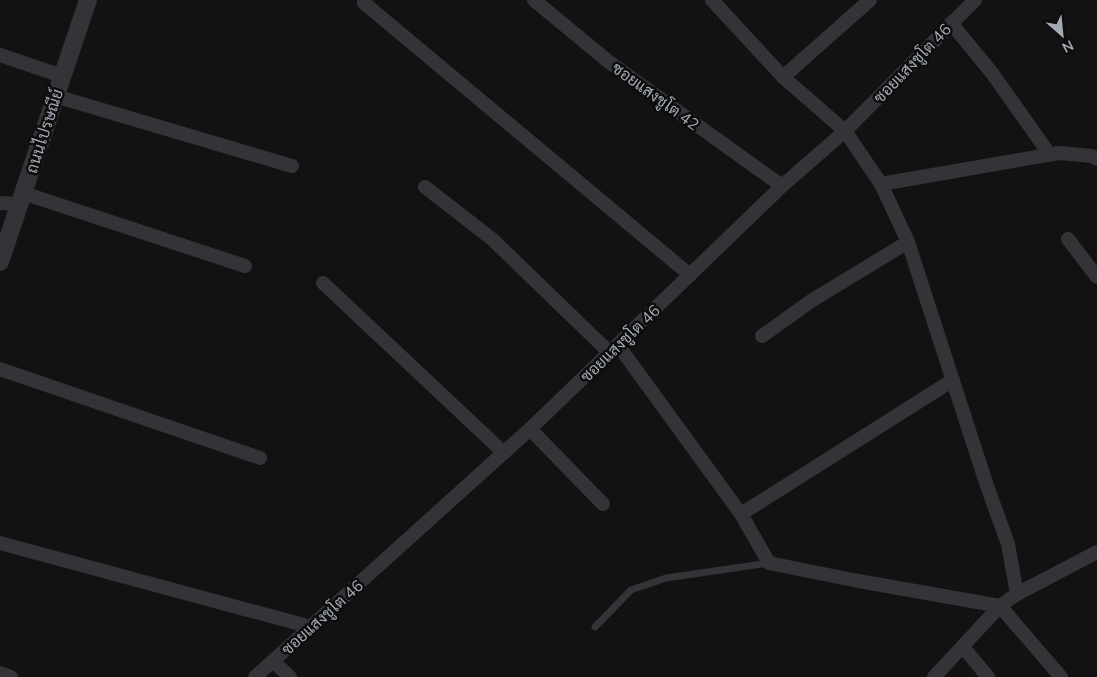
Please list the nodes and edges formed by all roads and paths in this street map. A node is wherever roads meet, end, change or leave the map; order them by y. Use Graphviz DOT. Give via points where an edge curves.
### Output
graph roads {
  1 [pos="88,0"];
  2 [pos="364,0"];
  3 [pos="534,0"];
  4 [pos="712,0"];
  5 [pos="870,0"];
  6 [pos="975,0"];
  7 [pos="951,23"];
  8 [pos="0,55"];
  9 [pos="62,76"];
  10 [pos="783,77"];
  11 [pos="55,96"];
  12 [pos="845,132"];
  13 [pos="1050,155"];
  14 [pos="1097,159"];
  15 [pos="292,166"];
  16 [pos="881,184"];
  17 [pos="782,186"];
  18 [pos="426,187"];
  19 [pos="21,199"];
  20 [pos="0,203"];
  21 [pos="1068,238"];
  22 [pos="908,242"];
  23 [pos="0,262"];
  24 [pos="245,266"];
  25 [pos="690,275"];
  26 [pos="1097,277"];
  27 [pos="323,282"];
  28 [pos="762,336"];
  29 [pos="614,349"];
  30 [pos="0,369"];
  31 [pos="953,380"];
  32 [pos="530,429"];
  33 [pos="504,454"];
  34 [pos="260,458"];
  35 [pos="603,504"];
  36 [pos="740,514"];
  37 [pos="0,543"];
  38 [pos="1097,552"];
  39 [pos="769,563"];
  40 [pos="1017,594"];
  41 [pos="1000,606"];
  42 [pos="310,627"];
  43 [pos="595,627"];
  44 [pos="963,647"];
  45 [pos="273,661"];
  46 [pos="0,673"];
  47 [pos="10,677"];
  48 [pos="255,677"];
  49 [pos="290,677"];
  50 [pos="934,677"];
  51 [pos="988,677"];
  52 [pos="1061,677"];
  1 -- 9 [label="street, ถนนไปรษณีย์"];
  2 -- 25 [label="street"];
  3 -- 17 [label="street, ซอยแสงชูโต 42" via="608,62"];
  4 -- 10 [label="street"];
  5 -- 10 [label="street"];
  6 -- 7 [label="street, ซอยแสงชูโต 46"];
  7 -- 12 [label="street, ซอยแสงชูโต 46"];
  7 -- 13 [label="street" via="992,73"];
  8 -- 9 [label="street"];
  9 -- 11 [label="street, ถนนไปรษณีย์"];
  10 -- 12 [label="street"];
  11 -- 15 [label="street"];
  11 -- 19 [label="street, ถนนไปรษณีย์"];
  12 -- 16 [label="street"];
  12 -- 17 [label="street, ซอยแสงชูโต 46"];
  13 -- 14 [label="street" via="1060,153"];
  13 -- 16 [label="street"];
  16 -- 22 [label="street"];
  17 -- 25 [label="street, ซอยแสงชูโต 46"];
  18 -- 29 [label="street" via="492,239"];
  19 -- 20 [label="street"];
  19 -- 23 [label="street, ถนนไปรษณีย์"];
  19 -- 24 [label="street"];
  21 -- 26 [label="street"];
  22 -- 28 [label="street" via="810,301"];
  22 -- 31 [label="street"];
  25 -- 29 [label="street, ซอยแสงชูโต 46"];
  27 -- 33 [label="street"];
  29 -- 32 [label="street, ซอยแสงชูโต 46"];
  29 -- 36 [label="street"];
  30 -- 34 [label="street"];
  31 -- 36 [label="street"];
  31 -- 40 [label="street" via="1008,544"];
  32 -- 33 [label="street, ซอยแสงชูโต 46"];
  32 -- 35 [label="street"];
  33 -- 42 [label="street, ซอยแสงชูโต 46"];
  36 -- 39 [label="street"];
  37 -- 42 [label="street"];
  38 -- 40 [label="street"];
  39 -- 41 [label="street"];
  39 -- 43 [label="lane" via="666,578 631,590"];
  40 -- 41 [label="street"];
  41 -- 44 [label="street"];
  41 -- 52 [label="street"];
  42 -- 45 [label="street, ซอยแสงชูโต 46"];
  44 -- 50 [label="street"];
  44 -- 51 [label="street"];
  45 -- 48 [label="street, ซอยแสงชูโต 46"];
  45 -- 49 [label="street"];
  46 -- 47 [label="street"];
}
